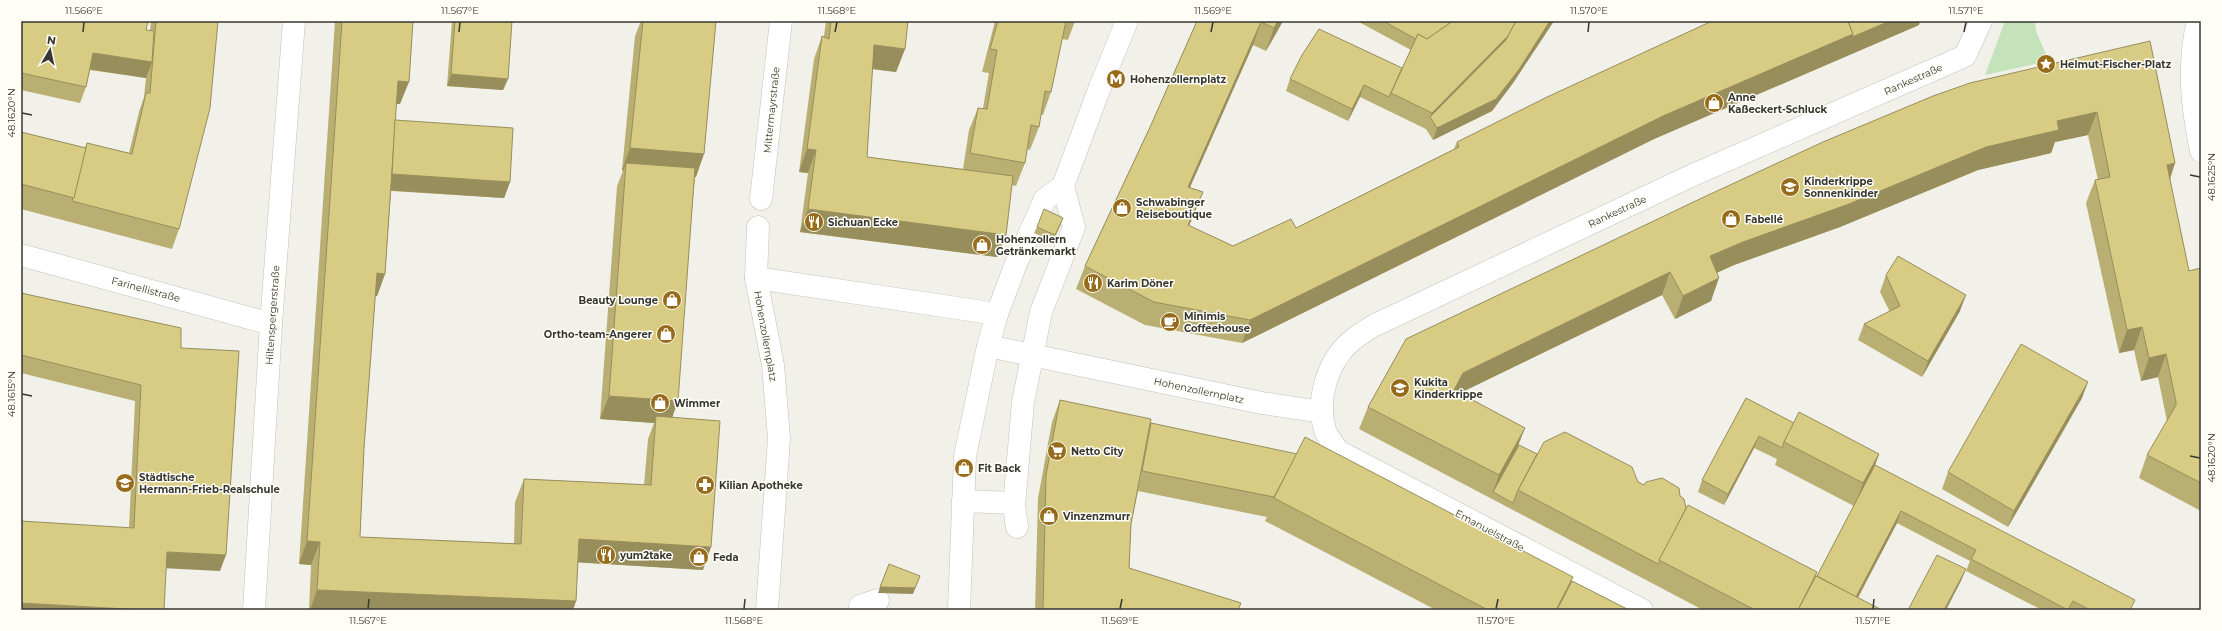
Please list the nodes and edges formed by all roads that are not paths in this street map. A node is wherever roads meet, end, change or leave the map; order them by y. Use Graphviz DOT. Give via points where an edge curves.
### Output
graph roads {
  1 [pos="294,21"];
  2 [pos="781,21"];
  3 [pos="1127,21"];
  4 [pos="1981,21"];
  5 [pos="2198,21"];
  6 [pos="2201,151"];
  7 [pos="1063,186"];
  8 [pos="761,199"];
  9 [pos="758,227"];
  10 [pos="1047,228"];
  11 [pos="1026,243"];
  12 [pos="21,255"];
  13 [pos="756,278"];
  14 [pos="997,314"];
  15 [pos="271,324"];
  16 [pos="988,346"];
  17 [pos="1032,356"];
  18 [pos="1321,412"];
  19 [pos="1338,451"];
  20 [pos="963,500"];
  21 [pos="254,610"];
  22 [pos="767,610"];
  23 [pos="959,610"];
  24 [pos="1642,610"];
  1 -- 15 [label="street, Hiltenspergerstraße"];
  2 -- 8 [label="street, Mittermayrstraße"];
  3 -- 7 [label="street"];
  4 -- 18 [label="street, Rankestraße" via="1965,56 1693,175 1373,326 1350,342 1333,362 1324,387"];
  5 -- 6 [label="street" via="2191,71 2194,114"];
  7 -- 11 [label="street" via="1045,199"];
  7 -- 17 [label="street" via="1074,228 1041,312"];
  9 -- 13 [label="street, Hohenzollernplatz"];
  10 -- 11 [label="street" via="1039,248"];
  11 -- 14 [label="street"];
  12 -- 15 [label="street, Farinellistraße"];
  13 -- 14 [label="street, Hohenzollernplatz"];
  13 -- 22 [label="street, Hohenzollernplatz" via="773,365 779,438"];
  14 -- 16 [label="street"];
  15 -- 21 [label="street, Hiltenspergerstraße"];
  16 -- 17 [label="street, Hohenzollernplatz"];
  16 -- 20 [label="street" via="965,456"];
  17 -- 18 [label="street, Hohenzollernplatz" via="1262,403"];
  17 -- 20 [label="street" via="1023,402 1013,516"];
  18 -- 19 [label="street, Rankestraße" via="1325,431"];
  19 -- 24 [label="street, Emanuelstraße"];
  20 -- 23 [label="street"];
}
